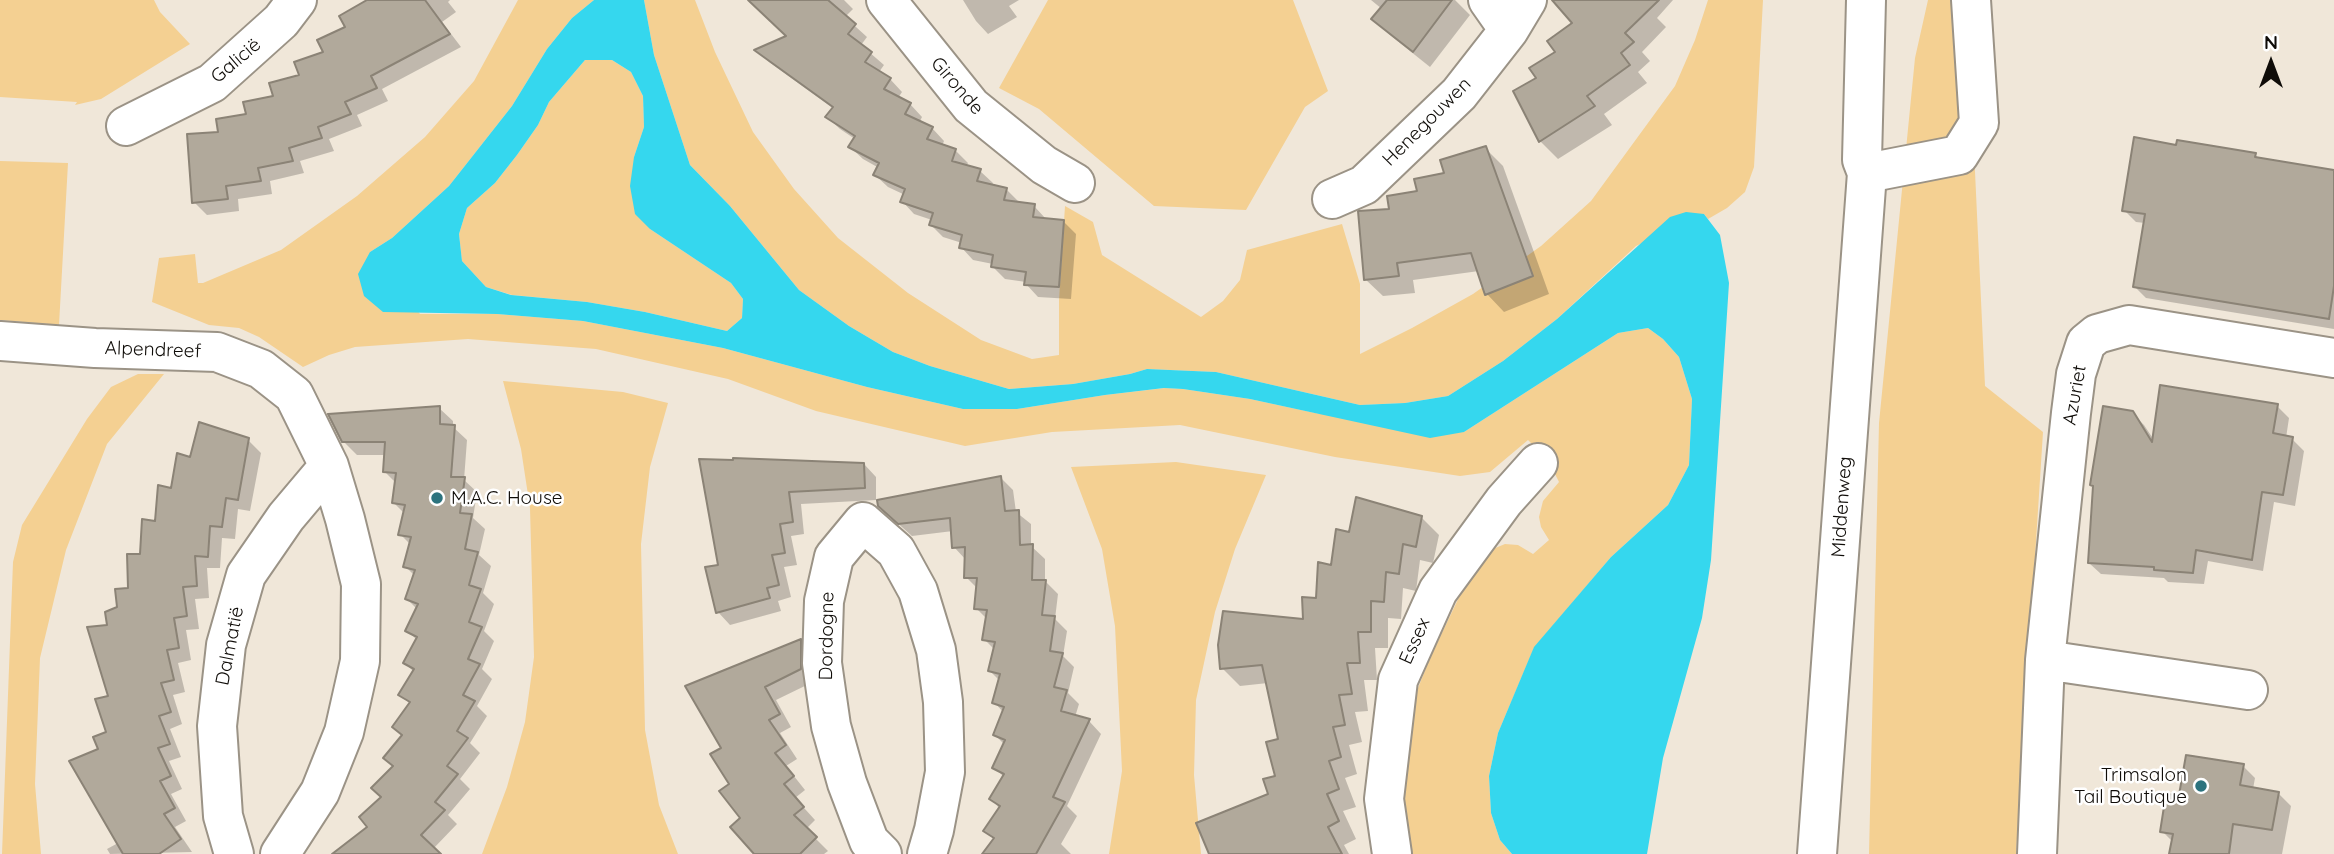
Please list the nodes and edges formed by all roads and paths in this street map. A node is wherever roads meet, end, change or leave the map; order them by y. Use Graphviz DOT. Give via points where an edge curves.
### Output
graph roads {
  1 [pos="297,0"];
  2 [pos="886,0"];
  3 [pos="1866,0"];
  4 [pos="1886,0"];
  5 [pos="1971,0"];
  6 [pos="1508,10"];
  7 [pos="126,126"];
  8 [pos="1865,167"];
  9 [pos="1075,183"];
  10 [pos="1332,199"];
  11 [pos="0,341"];
  12 [pos="2334,358"];
  13 [pos="1538,463"];
  14 [pos="329,466"];
  15 [pos="2045,660"];
  16 [pos="2248,690"];
  17 [pos="234,854"];
  18 [pos="280,854"];
  19 [pos="882,854"];
  20 [pos="927,854"];
  21 [pos="1392,854"];
  22 [pos="1817,854"];
  23 [pos="2037,854"];
  1 -- 7 [label="street, Galicië" via="281,21 212,83"];
  2 -- 9 [label="street, Gironde" via="971,106 1044,165"];
  3 -- 8 [label="street, Middenweg"];
  4 -- 8 [label="street, Middenweg"];
  5 -- 8 [label="street" via="1979,123 1959,155"];
  6 -- 10 [label="street, Henegouwen" via="1459,94 1364,185"];
  8 -- 22 [label="street, Middenweg"];
  11 -- 14 [label="street, Alpendreef" via="217,352 261,369 294,395"];
  12 -- 15 [label="street, Azuriet" via="2129,325 2097,334 2086,343 2076,374"];
  13 -- 21 [label="street, Essex" via="1438,591 1398,680 1384,799"];
  14 -- 17 [label="street, Dalmatië" via="246,575 226,645 217,726 223,816"];
  14 -- 18 [label="street" via="361,584 360,661 344,732 320,792"];
  15 -- 16 [label="street"];
  15 -- 23 [label="street, Azuriet"];
  19 -- 20 [label="street, Dordogne" via="869,841 847,783 831,726 822,663 824,601 834,557 863,522 896,551 918,591 936,650 945,772"];
}
